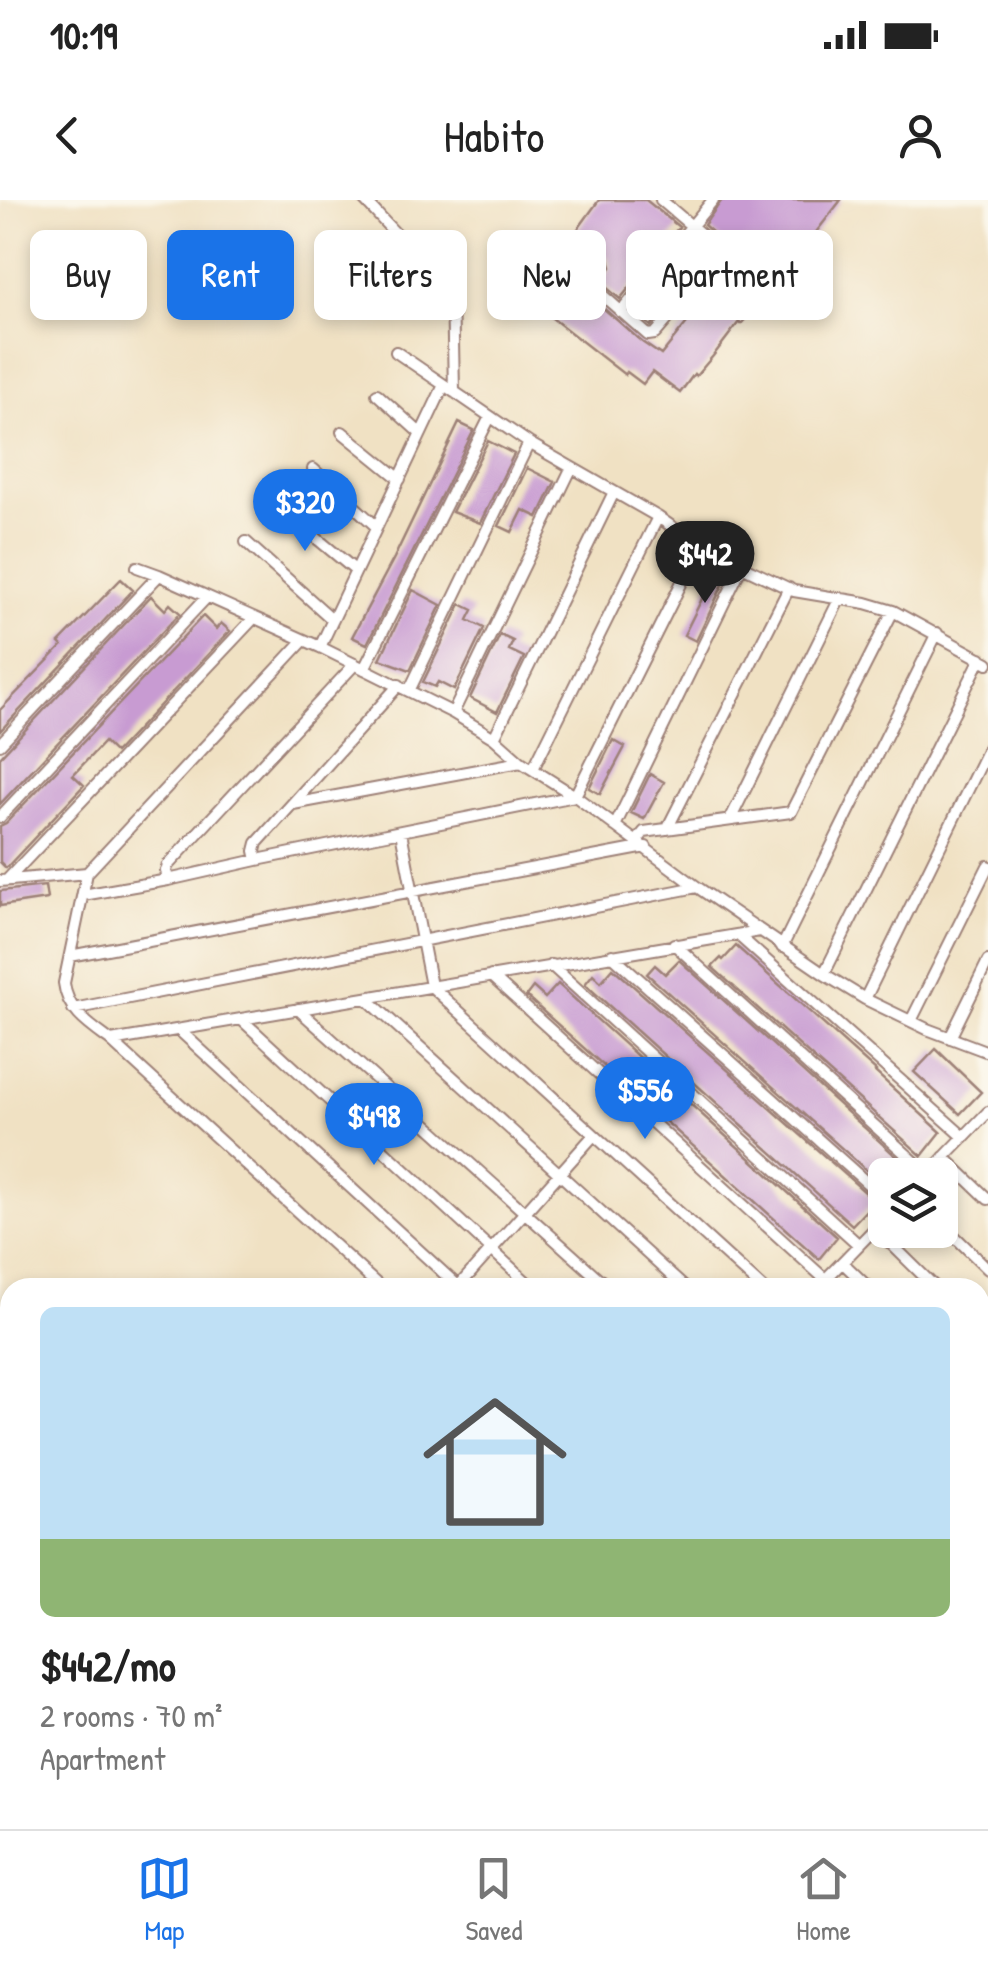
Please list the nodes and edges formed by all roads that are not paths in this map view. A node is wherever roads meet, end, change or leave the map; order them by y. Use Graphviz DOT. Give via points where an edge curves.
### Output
graph roads {
  1 [pos="364,200"];
  2 [pos="661,200"];
  3 [pos="714,200"];
  4 [pos="692,225"];
  5 [pos="698,230"];
  6 [pos="606,297"];
  7 [pos="622,312"];
  8 [pos="626,315"];
  9 [pos="632,320"];
  10 [pos="667,320"];
  11 [pos="396,352"];
  12 [pos="449,388"];
  13 [pos="376,394"];
  14 [pos="490,417"];
  15 [pos="342,432"];
  16 [pos="421,434"];
  17 [pos="529,443"];
  18 [pos="314,469"];
  19 [pos="571,469"];
  20 [pos="400,479"];
  21 [pos="614,492"];
  22 [pos="279,507"];
  23 [pos="658,517"];
  24 [pos="377,527"];
  25 [pos="246,542"];
  26 [pos="700,546"];
  27 [pos="742,566"];
  28 [pos="137,567"];
  29 [pos="356,571"];
  30 [pos="158,575"];
  31 [pos="789,588"];
  32 [pos="206,598"];
  33 [pos="840,598"];
  34 [pos="893,611"];
  35 [pos="253,619"];
  36 [pos="333,620"];
  37 [pos="937,634"];
  38 [pos="304,640"];
  39 [pos="320,647"];
  40 [pos="984,660"];
  41 [pos="360,667"];
  42 [pos="404,688"];
  43 [pos="453,713"];
  44 [pos="494,738"];
  45 [pos="0,744"];
  46 [pos="988,748"];
  47 [pos="522,762"];
  48 [pos="533,769"];
  49 [pos="575,796"];
  50 [pos="292,804"];
  51 [pos="0,816"];
  52 [pos="730,820"];
  53 [pos="615,826"];
  54 [pos="666,829"];
  55 [pos="401,832"];
  56 [pos="641,844"];
  57 [pos="257,860"];
  58 [pos="988,866"];
  59 [pos="86,873"];
  60 [pos="4,880"];
  61 [pos="168,880"];
  62 [pos="697,887"];
  63 [pos="412,891"];
  64 [pos="82,895"];
  65 [pos="760,931"];
  66 [pos="738,935"];
  67 [pos="422,940"];
  68 [pos="674,944"];
  69 [pos="782,947"];
  70 [pos="612,954"];
  71 [pos="70,956"];
  72 [pos="988,961"];
  73 [pos="551,965"];
  74 [pos="824,974"];
  75 [pos="491,976"];
  76 [pos="431,986"];
  77 [pos="366,998"];
  78 [pos="865,999"];
  79 [pos="73,1009"];
  80 [pos="298,1010"];
  81 [pos="241,1019"];
  82 [pos="910,1021"];
  83 [pos="179,1030"];
  84 [pos="950,1038"];
  85 [pos="111,1041"];
  86 [pos="988,1052"];
  87 [pos="988,1112"];
  88 [pos="978,1122"];
  89 [pos="988,1132"];
  90 [pos="594,1136"];
  91 [pos="964,1137"];
  92 [pos="944,1157"];
  93 [pos="908,1158"];
  94 [pos="560,1174"];
  95 [pos="868,1184"];
  96 [pos="988,1199"];
  97 [pos="525,1212"];
  98 [pos="868,1234"];
  99 [pos="958,1240"];
  100 [pos="858,1245"];
  101 [pos="895,1248"];
  102 [pos="492,1249"];
  103 [pos="842,1262"];
  104 [pos="988,1269"];
  105 [pos="370,1278"];
  106 [pos="448,1278"];
  107 [pos="466,1278"];
  108 [pos="522,1278"];
  109 [pos="598,1278"];
  110 [pos="675,1278"];
  111 [pos="751,1278"];
  112 [pos="816,1278"];
  113 [pos="826,1278"];
  114 [pos="858,1278"];
  115 [pos="926,1278"];
  1 -- 12 [label="street" via="408,246 449,275"];
  2 -- 4 [label="street"];
  3 -- 4 [label="street"];
  4 -- 5 [label="street"];
  4 -- 7 [label="street"];
  6 -- 7 [label="street"];
  7 -- 8 [label="street"];
  9 -- 10 [label="street" via="652,336"];
  11 -- 12 [label="street"];
  12 -- 14 [label="street"];
  12 -- 16 [label="street"];
  13 -- 16 [label="street"];
  14 -- 17 [label="street"];
  14 -- 41 [label="street"];
  15 -- 20 [label="street"];
  16 -- 20 [label="street"];
  17 -- 19 [label="street"];
  17 -- 42 [label="street"];
  18 -- 24 [label="street"];
  19 -- 21 [label="street"];
  19 -- 43 [label="street"];
  20 -- 24 [label="street"];
  21 -- 23 [label="street"];
  21 -- 44 [label="street"];
  22 -- 29 [label="street"];
  23 -- 26 [label="street"];
  23 -- 48 [label="street"];
  24 -- 29 [label="street"];
  25 -- 36 [label="street"];
  26 -- 27 [label="street"];
  26 -- 49 [label="street"];
  27 -- 31 [label="street"];
  27 -- 53 [label="street"];
  28 -- 30 [label="street"];
  29 -- 36 [label="street"];
  30 -- 32 [label="street"];
  30 -- 45 [label="street"];
  31 -- 33 [label="street"];
  31 -- 54 [label="street"];
  32 -- 35 [label="street"];
  32 -- 51 [label="street"];
  33 -- 34 [label="street"];
  33 -- 52 [label="street"];
  34 -- 37 [label="street"];
  34 -- 52 [label="street" via="791,812"];
  35 -- 38 [label="street"];
  35 -- 60 [label="street"];
  36 -- 39 [label="street"];
  37 -- 40 [label="street"];
  37 -- 69 [label="street"];
  38 -- 39 [label="street"];
  38 -- 59 [label="street"];
  39 -- 41 [label="street"];
  40 -- 74 [label="street"];
  41 -- 42 [label="street"];
  41 -- 61 [label="street" via="168,865"];
  42 -- 43 [label="street"];
  42 -- 50 [label="street"];
  43 -- 44 [label="street"];
  44 -- 47 [label="street"];
  46 -- 78 [label="street"];
  47 -- 48 [label="street"];
  47 -- 50 [label="street"];
  48 -- 49 [label="street"];
  49 -- 53 [label="street"];
  49 -- 55 [label="street"];
  50 -- 57 [label="street" via="258,843"];
  52 -- 54 [label="street"];
  53 -- 56 [label="street"];
  54 -- 56 [label="street" via="644,832"];
  55 -- 57 [label="street"];
  55 -- 63 [label="street"];
  56 -- 62 [label="street"];
  56 -- 63 [label="street"];
  57 -- 61 [label="street"];
  58 -- 82 [label="street"];
  59 -- 60 [label="street"];
  59 -- 64 [label="street"];
  61 -- 64 [label="street"];
  62 -- 65 [label="street"];
  62 -- 67 [label="street"];
  63 -- 67 [label="street"];
  63 -- 71 [label="street"];
  64 -- 71 [label="street"];
  65 -- 66 [label="street"];
  65 -- 69 [label="street"];
  66 -- 68 [label="street"];
  66 -- 91 [label="street"];
  67 -- 76 [label="street"];
  67 -- 79 [label="street"];
  68 -- 70 [label="street"];
  68 -- 93 [label="street"];
  69 -- 74 [label="street"];
  70 -- 73 [label="street"];
  70 -- 95 [label="street"];
  71 -- 79 [label="street" via="64,983"];
  72 -- 84 [label="street"];
  73 -- 75 [label="street"];
  73 -- 100 [label="street"];
  74 -- 78 [label="street"];
  75 -- 76 [label="street"];
  75 -- 112 [label="street"];
  76 -- 77 [label="street"];
  76 -- 90 [label="street"];
  77 -- 80 [label="street"];
  77 -- 94 [label="street"];
  78 -- 82 [label="street"];
  79 -- 85 [label="street"];
  80 -- 81 [label="street"];
  80 -- 97 [label="street"];
  81 -- 83 [label="street"];
  81 -- 102 [label="street"];
  82 -- 84 [label="street"];
  83 -- 85 [label="street"];
  83 -- 106 [label="street"];
  84 -- 86 [label="street"];
  85 -- 105 [label="street"];
  87 -- 88 [label="street"];
  88 -- 89 [label="street"];
  88 -- 91 [label="street"];
  90 -- 94 [label="street"];
  90 -- 111 [label="street"];
  91 -- 92 [label="street"];
  92 -- 96 [label="street"];
  94 -- 97 [label="street"];
  94 -- 110 [label="street"];
  97 -- 102 [label="street"];
  97 -- 109 [label="street"];
  98 -- 100 [label="street"];
  99 -- 104 [label="street"];
  100 -- 103 [label="street"];
  101 -- 115 [label="street"];
  102 -- 107 [label="street"];
  102 -- 108 [label="street"];
  103 -- 113 [label="street"];
  103 -- 114 [label="street"];
}
